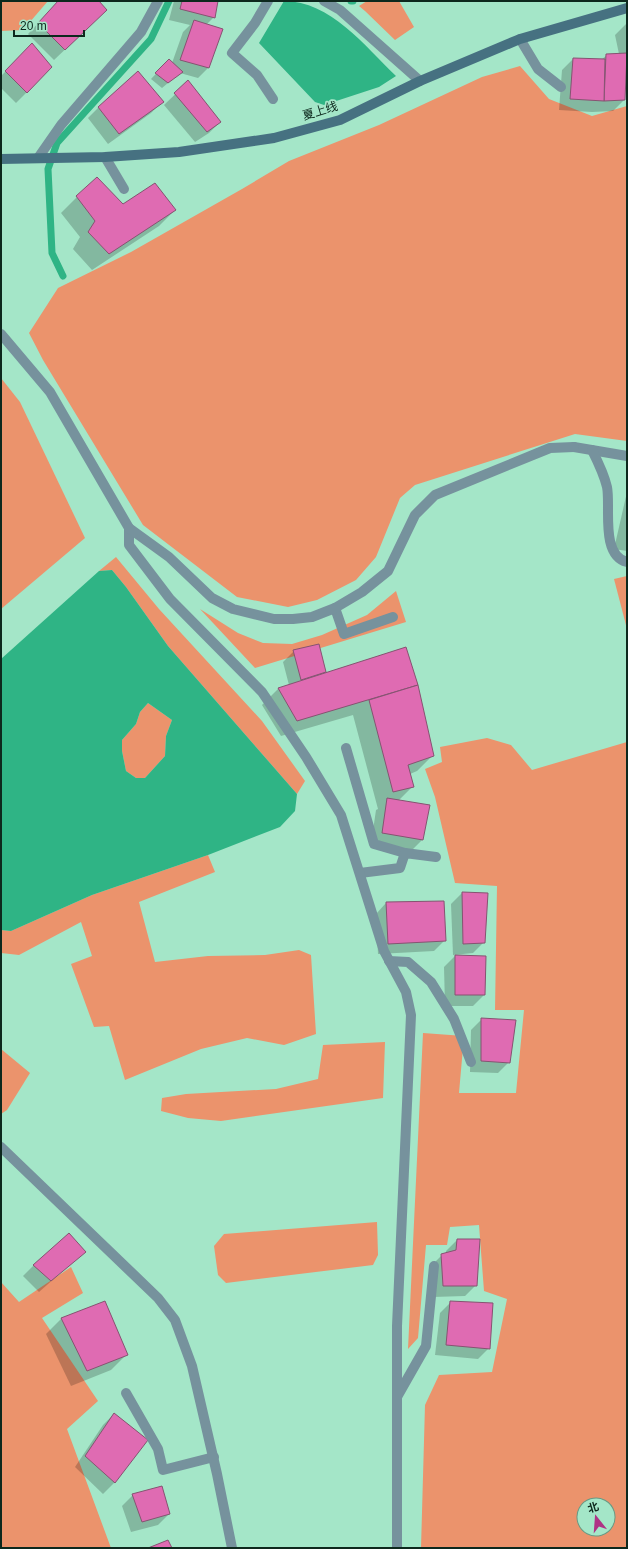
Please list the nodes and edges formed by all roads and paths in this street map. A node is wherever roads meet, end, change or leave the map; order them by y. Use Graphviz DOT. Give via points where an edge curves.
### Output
graph roads {
  1 [pos="158,1"];
  2 [pos="268,1"];
  3 [pos="324,1"];
  4 [pos="627,8"];
  5 [pos="520,39"];
  6 [pos="420,81"];
  7 [pos="561,87"];
  8 [pos="273,99"];
  9 [pos="105,157"];
  10 [pos="1,158"];
  11 [pos="38,158"];
  12 [pos="124,189"];
  13 [pos="1,334"];
  14 [pos="592,450"];
  15 [pos="627,456"];
  16 [pos="129,528"];
  17 [pos="627,562"];
  18 [pos="335,608"];
  19 [pos="393,617"];
  20 [pos="346,748"];
  21 [pos="404,853"];
  22 [pos="436,857"];
  23 [pos="360,873"];
  24 [pos="389,961"];
  25 [pos="470,1062"];
  26 [pos="1,1148"];
  27 [pos="434,1266"];
  28 [pos="126,1393"];
  29 [pos="397,1398"];
  30 [pos="214,1457"];
  31 [pos="232,1548"];
  32 [pos="397,1548"];
  1 -- 11 [label="street" via="141,32 61,125"];
  2 -- 8 [label="street" via="232,53 257,75"];
  3 -- 6 [label="street" via="340,10"];
  4 -- 5 [label="street, 夏上线"];
  5 -- 6 [label="street, 夏上线"];
  5 -- 7 [label="street" via="538,69"];
  6 -- 9 [label="street, 夏上线" via="340,120 274,138 179,152"];
  9 -- 11 [label="street, 夏上线"];
  9 -- 12 [label="street"];
  10 -- 11 [label="street, 夏上线"];
  13 -- 16 [label="street" via="50,392"];
  14 -- 15 [label="street"];
  14 -- 17 [label="street" via="603,472 608,490 607,524 613,549"];
  14 -- 18 [label="street" via="574,447 550,448 435,495 415,515 388,571 362,592"];
  16 -- 18 [label="street" via="168,557 212,598 233,609 274,619 293,619"];
  16 -- 23 [label="street" via="129,545 170,599 262,692 306,757 341,815"];
  18 -- 19 [label="street" via="344,634"];
  20 -- 21 [label="street" via="374,844"];
  21 -- 22 [label="street"];
  21 -- 23 [label="street" via="400,868"];
  23 -- 24 [label="street"];
  24 -- 25 [label="street" via="408,962 430,982 454,1019"];
  24 -- 29 [label="street" via="406,992 411,1015 397,1326"];
  26 -- 30 [label="street" via="158,1298 175,1320 192,1366"];
  27 -- 29 [label="street" via="426,1346"];
  28 -- 30 [label="street" via="158,1449 163,1470"];
  29 -- 32 [label="street"];
  30 -- 31 [label="street"];
}
